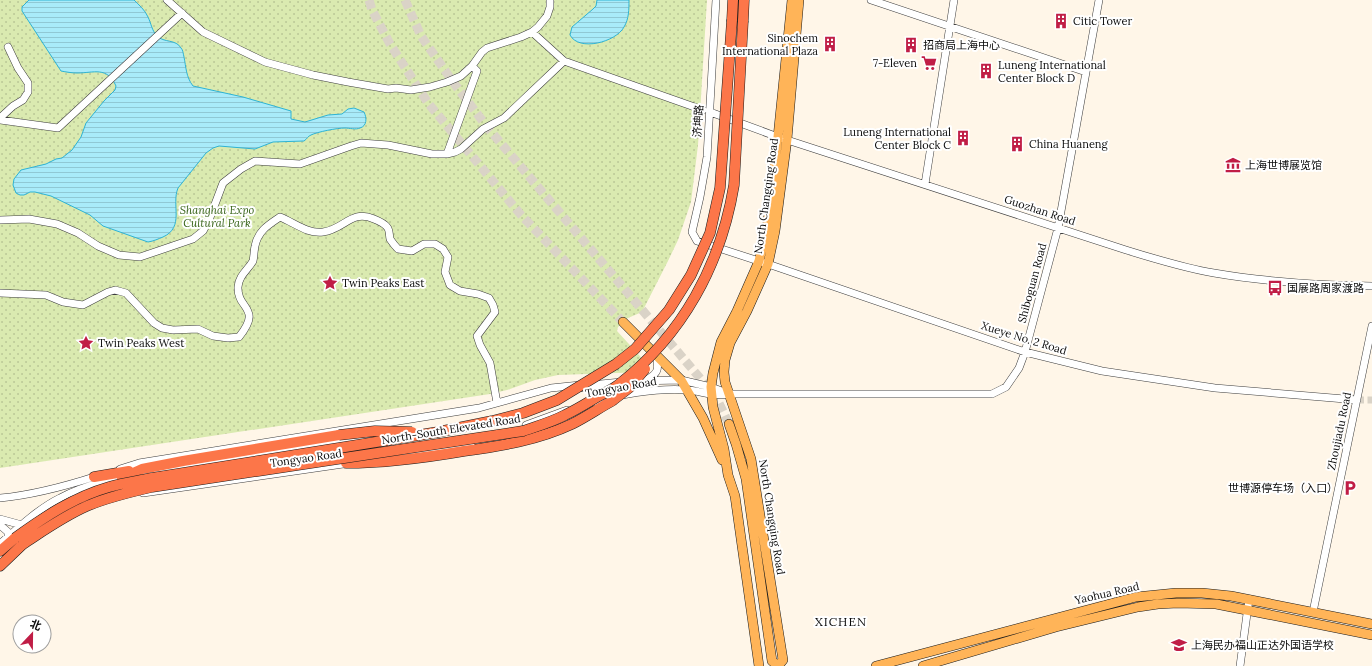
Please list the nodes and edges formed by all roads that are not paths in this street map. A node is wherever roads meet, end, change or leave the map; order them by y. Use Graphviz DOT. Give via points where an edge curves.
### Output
graph roads {
  1 [pos="167,0"];
  2 [pos="550,0"];
  3 [pos="716,0"];
  4 [pos="733,0"];
  5 [pos="744,0"];
  6 [pos="792,0"];
  7 [pos="798,0"];
  8 [pos="871,0"];
  9 [pos="954,0"];
  10 [pos="1099,0"];
  11 [pos="182,13"];
  12 [pos="950,27"];
  13 [pos="532,32"];
  14 [pos="8,47"];
  15 [pos="564,61"];
  16 [pos="472,66"];
  17 [pos="1086,72"];
  18 [pos="706,111"];
  19 [pos="0,119"];
  20 [pos="782,138"];
  21 [pos="447,154"];
  22 [pos="925,184"];
  23 [pos="0,220"];
  24 [pos="1058,228"];
  25 [pos="697,241"];
  26 [pos="763,262"];
  27 [pos="1372,286"];
  28 [pos="0,293"];
  29 [pos="624,322"];
  30 [pos="1372,326"];
  31 [pos="662,344"];
  32 [pos="1025,352"];
  33 [pos="656,356"];
  34 [pos="681,380"];
  35 [pos="644,381"];
  36 [pos="602,384"];
  37 [pos="687,390"];
  38 [pos="712,391"];
  39 [pos="730,394"];
  40 [pos="1357,400"];
  41 [pos="497,403"];
  42 [pos="729,424"];
  43 [pos="438,432"];
  44 [pos="346,463"];
  45 [pos="142,469"];
  46 [pos="728,474"];
  47 [pos="94,477"];
  48 [pos="122,478"];
  49 [pos="0,498"];
  50 [pos="0,519"];
  51 [pos="22,524"];
  52 [pos="0,525"];
  53 [pos="8,537"];
  54 [pos="0,544"];
  55 [pos="0,551"];
  56 [pos="0,566"];
  57 [pos="0,570"];
  58 [pos="1249,599"];
  59 [pos="1248,610"];
  60 [pos="1313,612"];
  61 [pos="1372,624"];
  62 [pos="1372,635"];
  63 [pos="759,666"];
  64 [pos="778,666"];
  65 [pos="876,666"];
  66 [pos="923,666"];
  67 [pos="1240,666"];
  1 -- 11 [label="street"];
  2 -- 13 [label="street" via="547,16"];
  3 -- 18 [label="street, 济坤路"];
  4 -- 43 [label="highway, North-South Elevated Road, bridge" via="720,188 710,233 691,275 669,310 635,349 557,400 522,413"];
  5 -- 31 [label="highway, North-South Elevated Road, bridge" via="734,185 730,210 720,245 698,293"];
  6 -- 20 [label="main road, North Changqing Road"];
  7 -- 20 [label="main road, North Changqing Road"];
  8 -- 12 [label="street"];
  9 -- 12 [label="street"];
  10 -- 17 [label="street, Shiboguan Road"];
  11 -- 16 [label="street" via="203,32 265,62 355,83 411,90 447,82 461,76"];
  11 -- 19 [label="street" via="58,128"];
  12 -- 17 [label="street"];
  12 -- 22 [label="street"];
  13 -- 15 [label="street"];
  13 -- 16 [label="street" via="487,48"];
  14 -- 19 [label="street" via="28,83 28,92 23,100"];
  15 -- 18 [label="street, Guozhan Road"];
  15 -- 21 [label="street" via="504,118 483,129 461,149"];
  16 -- 21 [label="street" via="477,71"];
  17 -- 24 [label="street, Shiboguan Road"];
  18 -- 20 [label="street, Guozhan Road"];
  18 -- 25 [label="street, 济坤路" via="704,177 692,232"];
  20 -- 22 [label="street, Guozhan Road"];
  20 -- 26 [label="main road, North Changqing Road" via="775,231"];
  21 -- 23 [label="street" via="361,143 300,164 255,161 223,184 203,231 192,239 140,257 119,255 57,224 29,220"];
  22 -- 24 [label="street, Guozhan Road"];
  24 -- 27 [label="street, Guozhan Road" via="1129,252 1214,273 1286,282"];
  24 -- 32 [label="street, Shiboguan Road"];
  25 -- 26 [label="street, Xueye No. 2 Road"];
  26 -- 32 [label="street, Xueye No. 2 Road"];
  26 -- 38 [label="main road, North Changqing Road" via="721,342 713,373"];
  26 -- 39 [label="main road, North Changqing Road" via="747,311 730,343 725,360 724,372"];
  28 -- 41 [label="street" via="46,295 63,302 84,305 115,290 126,293 162,328 198,329 213,336 239,337 249,320 238,287 240,279 253,261 257,238 263,229 280,217 306,231 323,232 337,228 356,216 368,216 383,222 398,249 412,251 424,244 435,244 443,249 448,257 445,272 450,286 489,298 495,312 477,336 490,363"];
  29 -- 33 [label="main road"];
  30 -- 40 [label="street, Zhoujiadu Road"];
  31 -- 44 [label="highway, bridge" via="629,388 572,424 499,446 412,460"];
  31 -- 56 [label="highway, North-South Elevated Road, bridge" via="646,362 617,386 564,415 523,431 152,487 112,497 62,519 23,544"];
  32 -- 39 [label="street, Shiboguan Road" via="1019,368 1006,387 992,394"];
  32 -- 40 [label="street, Xueye No. 2 Road" via="1102,372 1215,388"];
  33 -- 34 [label="main road"];
  33 -- 35 [label="street" via="658,369 654,376"];
  34 -- 35 [label="street, Tongyao Road"];
  34 -- 37 [label="main road"];
  34 -- 38 [label="street, Tongyao Road"];
  35 -- 36 [label="street, Tongyao Road"];
  36 -- 41 [label="street" via="551,388"];
  36 -- 48 [label="street, Tongyao Road" via="584,387 504,414 471,422"];
  37 -- 38 [label="street, Tongyao Road"];
  37 -- 44 [label="street, Tongyao Road" via="637,393 604,399 472,443"];
  37 -- 46 [label="main road" via="703,418"];
  38 -- 39 [label="street, Tongyao Road"];
  38 -- 46 [label="main road, North Changqing Road"];
  39 -- 64 [label="main road, North Changqing Road" via="751,459 783,660"];
  40 -- 60 [label="street, Zhoujiadu Road"];
  41 -- 47 [label="street" via="139,463"];
  42 -- 64 [label="main road" via="746,479 772,661"];
  43 -- 45 [label="highway, bridge" via="375,431 339,434"];
  43 -- 55 [label="highway, North-South Elevated Road, bridge" via="109,487 58,509 14,538"];
  44 -- 57 [label="street, Tongyao Road" via="136,494 111,501 60,523 36,539"];
  45 -- 47 [label="highway"];
  45 -- 48 [label="highway"];
  46 -- 63 [label="main road, North Changqing Road" via="735,496"];
  47 -- 49 [label="street" via="52,489"];
  48 -- 51 [label="street, Tongyao Road" via="92,485 61,497"];
  50 -- 51 [label="street"];
  51 -- 53 [label="street, Tongyao Road"];
  52 -- 53 [label="street" via="8,532"];
  53 -- 54 [label="street, Tongyao Road"];
  58 -- 59 [label="street"];
  58 -- 60 [label="main road, Yaohua Road"];
  58 -- 65 [label="main road, Yaohua Road" via="1202,593 1136,597"];
  59 -- 62 [label="main road, Yaohua Road"];
  59 -- 66 [label="main road, Yaohua Road" via="1216,604 1178,603 1138,607 1056,627"];
  59 -- 67 [label="street"];
  60 -- 61 [label="main road, Yaohua Road"];
}
